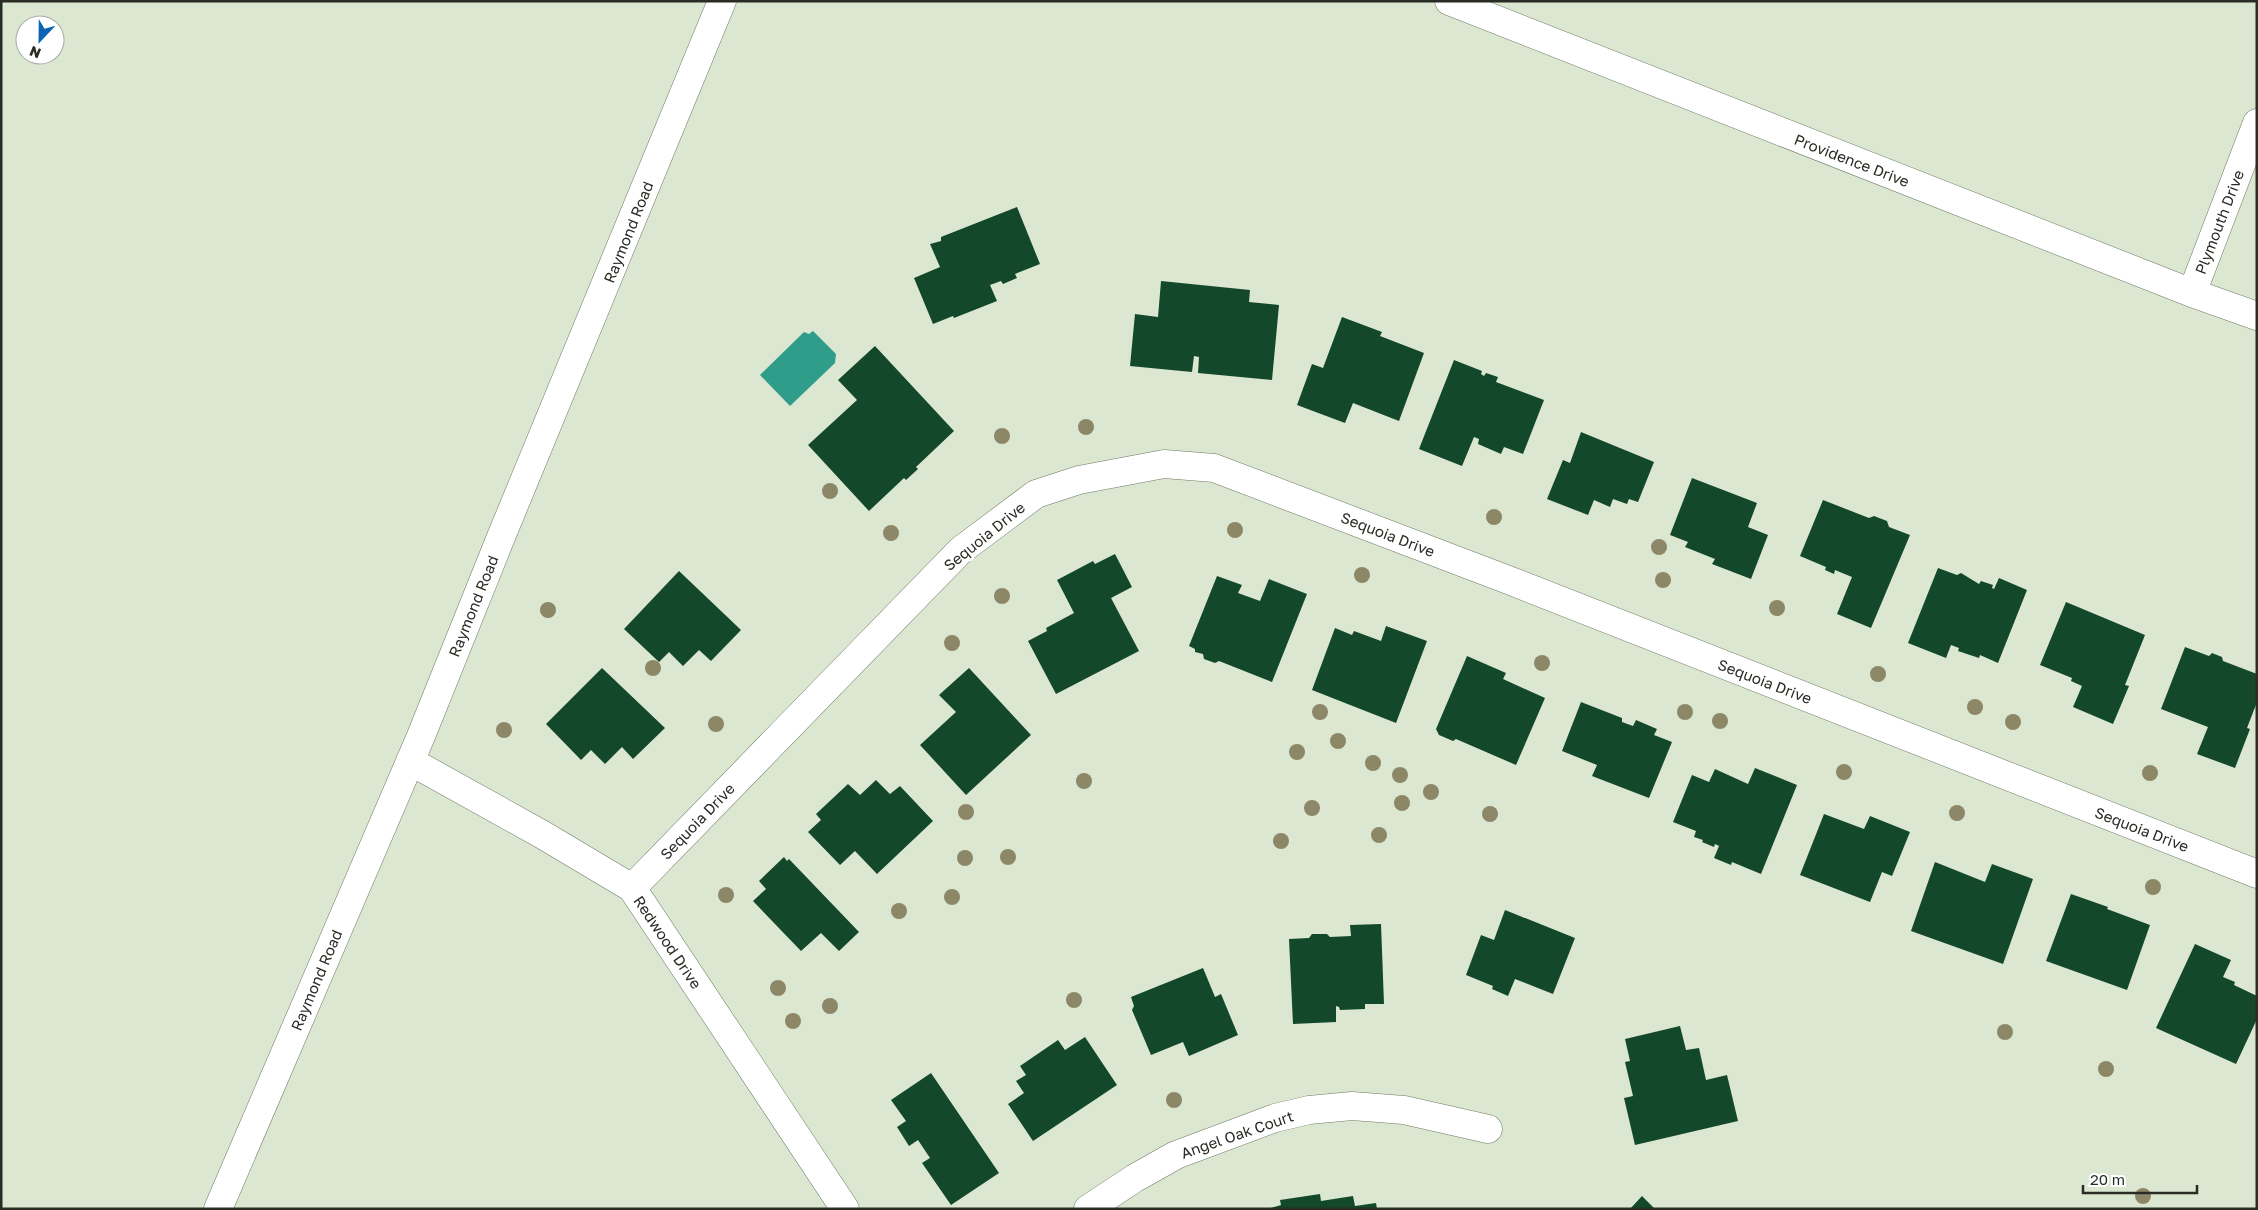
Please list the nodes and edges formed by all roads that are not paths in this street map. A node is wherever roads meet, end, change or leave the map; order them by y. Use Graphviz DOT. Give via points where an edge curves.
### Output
graph roads {
  1 [pos="722,1"];
  2 [pos="1449,1"];
  3 [pos="2257,123"];
  4 [pos="2192,293"];
  5 [pos="2257,316"];
  6 [pos="410,762"];
  7 [pos="2257,874"];
  8 [pos="632,888"];
  9 [pos="1488,1129"];
  10 [pos="218,1209"];
  11 [pos="845,1209"];
  12 [pos="1088,1209"];
  1 -- 6 [label="street, Raymond Road"];
  2 -- 4 [label="street, Providence Drive"];
  3 -- 4 [label="street, Plymouth Drive"];
  4 -- 5 [label="street, Providence Drive"];
  6 -- 8 [label="street, Redwood Drive"];
  6 -- 10 [label="street, Raymond Road"];
  7 -- 8 [label="street, Sequoia Drive" via="1214,468 1164,464 1078,480 1036,494 961,550"];
  8 -- 11 [label="street, Redwood Drive"];
  9 -- 12 [label="street, Angel Oak Court" via="1404,1110 1352,1106 1309,1110 1275,1118 1176,1155"];
}
